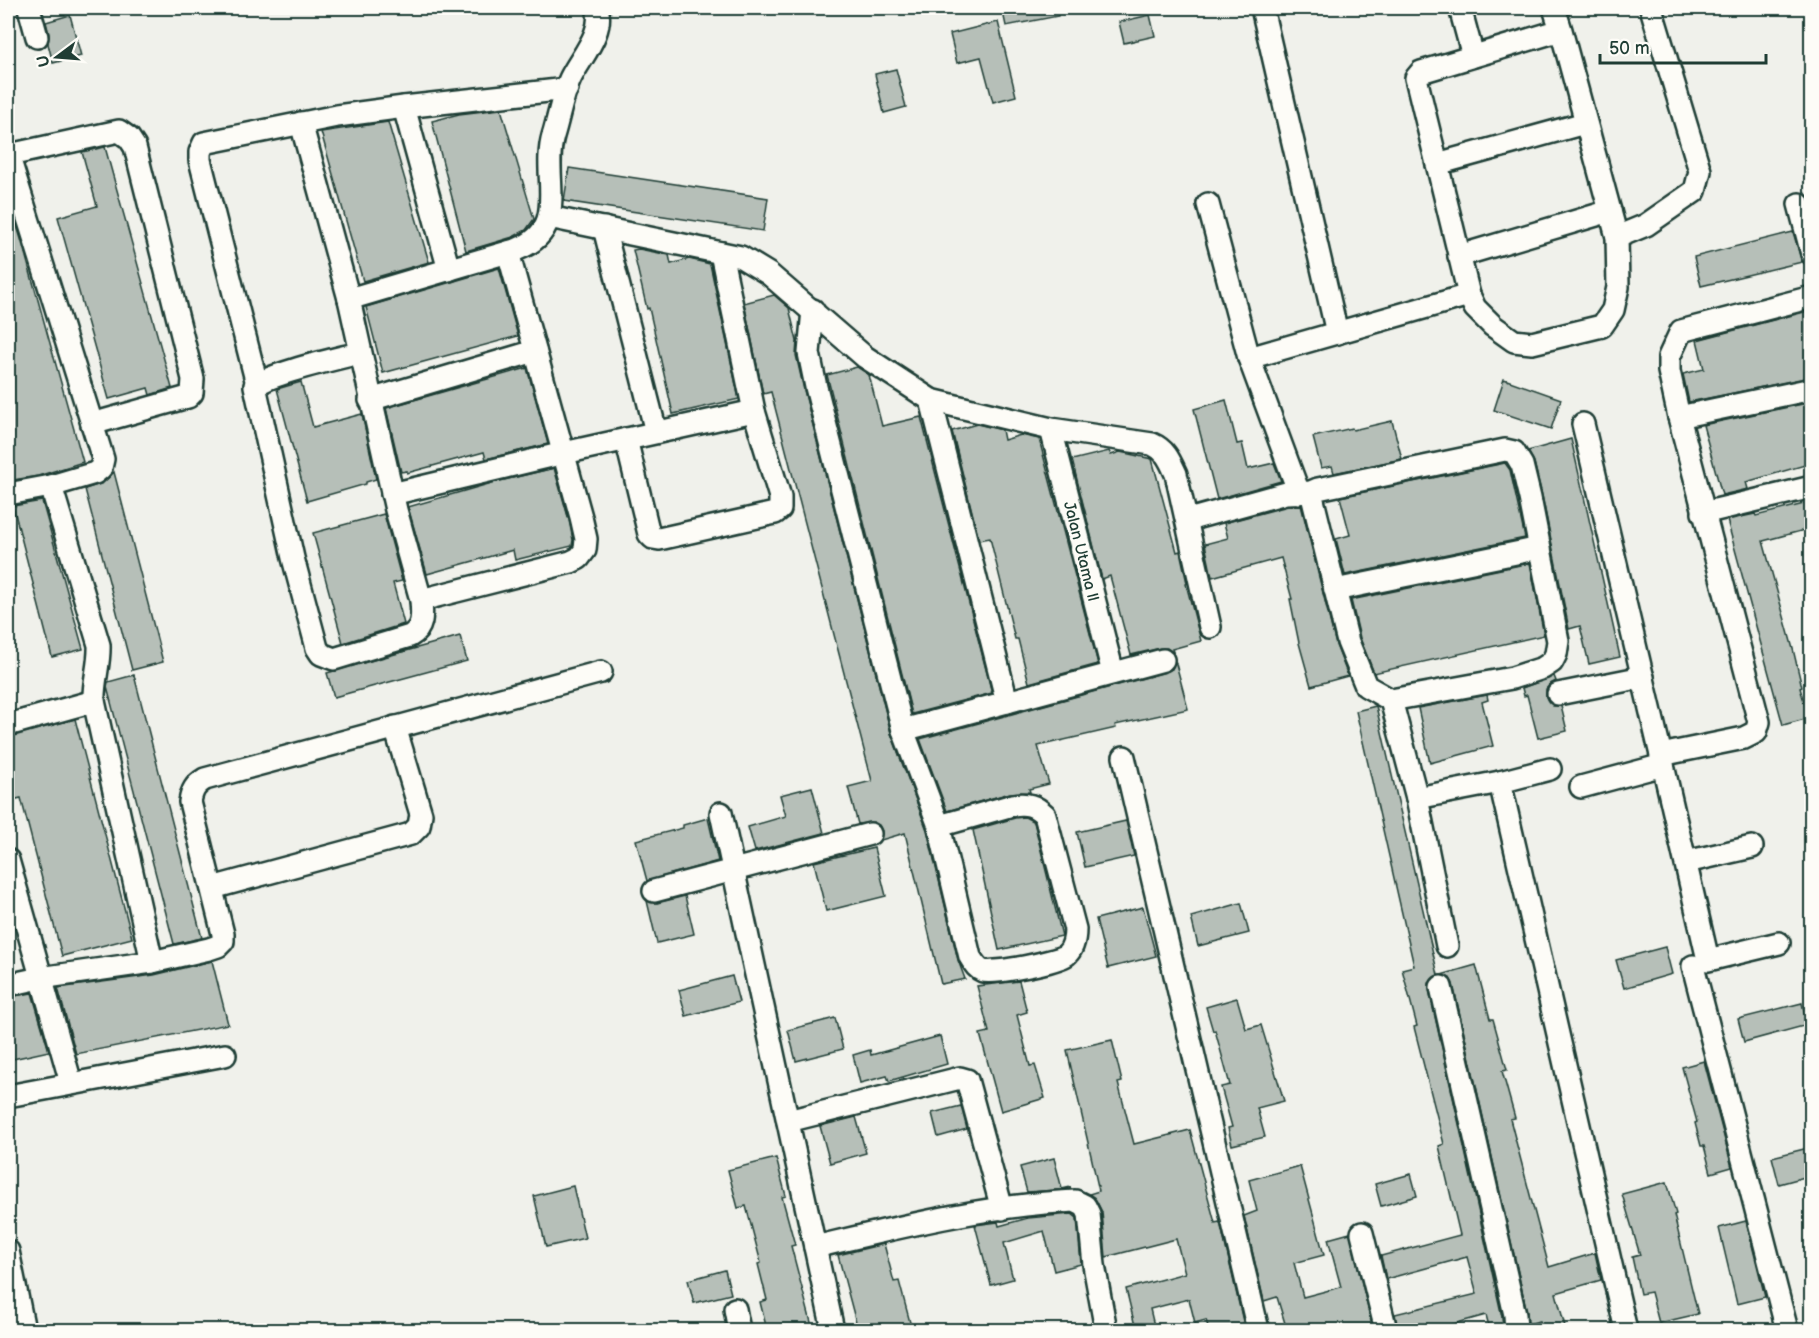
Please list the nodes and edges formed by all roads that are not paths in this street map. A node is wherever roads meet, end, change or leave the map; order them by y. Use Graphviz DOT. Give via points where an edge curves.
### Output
graph roads {
  1 [pos="28,8"];
  2 [pos="597,8"];
  3 [pos="1262,8"];
  4 [pos="1460,8"];
  5 [pos="1554,8"];
  6 [pos="1651,8"];
  7 [pos="1561,30"];
  8 [pos="37,37"];
  9 [pos="1473,56"];
  10 [pos="567,89"];
  11 [pos="404,107"];
  12 [pos="302,123"];
  13 [pos="1585,123"];
  14 [pos="8,154"];
  15 [pos="1437,164"];
  16 [pos="1208,204"];
  17 [pos="1799,204"];
  18 [pos="1610,211"];
  19 [pos="549,217"];
  20 [pos="604,228"];
  21 [pos="1617,237"];
  22 [pos="508,252"];
  23 [pos="721,253"];
  24 [pos="1812,254"];
  25 [pos="1459,256"];
  26 [pos="449,270"];
  27 [pos="1469,295"];
  28 [pos="1812,297"];
  29 [pos="349,300"];
  30 [pos="813,310"];
  31 [pos="1337,333"];
  32 [pos="535,351"];
  33 [pos="359,353"];
  34 [pos="1249,358"];
  35 [pos="256,384"];
  36 [pos="1812,389"];
  37 [pos="370,400"];
  38 [pos="931,400"];
  39 [pos="754,411"];
  40 [pos="1679,417"];
  41 [pos="92,424"];
  42 [pos="1583,424"];
  43 [pos="1051,429"];
  44 [pos="656,432"];
  45 [pos="626,439"];
  46 [pos="564,453"];
  47 [pos="51,486"];
  48 [pos="1812,487"];
  49 [pos="1305,492"];
  50 [pos="8,494"];
  51 [pos="392,494"];
  52 [pos="1703,513"];
  53 [pos="1188,520"];
  54 [pos="1540,548"];
  55 [pos="1335,590"];
  56 [pos="421,600"];
  57 [pos="1210,627"];
  58 [pos="1163,660"];
  59 [pos="602,672"];
  60 [pos="1113,673"];
  61 [pos="1643,677"];
  62 [pos="1558,694"];
  63 [pos="1391,700"];
  64 [pos="94,701"];
  65 [pos="1007,702"];
  66 [pos="8,725"];
  67 [pos="395,727"];
  68 [pos="903,730"];
  69 [pos="1124,757"];
  70 [pos="1662,760"];
  71 [pos="1550,769"];
  72 [pos="1500,782"];
  73 [pos="1581,787"];
  74 [pos="1417,798"];
  75 [pos="721,813"];
  76 [pos="939,826"];
  77 [pos="870,834"];
  78 [pos="1752,847"];
  79 [pos="8,860"];
  80 [pos="1686,862"];
  81 [pos="735,870"];
  82 [pos="212,888"];
  83 [pos="654,891"];
  84 [pos="1779,943"];
  85 [pos="1446,946"];
  86 [pos="152,962"];
  87 [pos="1693,966"];
  88 [pos="40,978"];
  89 [pos="8,985"];
  90 [pos="1440,987"];
  91 [pos="225,1055"];
  92 [pos="71,1083"];
  93 [pos="8,1096"];
  94 [pos="789,1121"];
  95 [pos="1002,1209"];
  96 [pos="1362,1233"];
  97 [pos="815,1246"];
  98 [pos="8,1251"];
  99 [pos="735,1309"];
  100 [pos="24,1330"];
  101 [pos="739,1330"];
  102 [pos="834,1330"];
  103 [pos="1106,1330"];
  104 [pos="1257,1330"];
  105 [pos="1386,1330"];
  106 [pos="1516,1330"];
  107 [pos="1626,1330"];
  108 [pos="1787,1330"];
  1 -- 8 [label="street"];
  2 -- 10 [label="street" via="597,29"];
  3 -- 31 [label="street"];
  4 -- 9 [label="street"];
  5 -- 7 [label="street"];
  6 -- 21 [label="street" via="1700,171 1695,190 1646,225"];
  7 -- 9 [label="street"];
  7 -- 13 [label="street"];
  9 -- 15 [label="street" via="1420,72 1416,78"];
  10 -- 11 [label="street"];
  10 -- 19 [label="street" via="551,141"];
  11 -- 12 [label="street"];
  11 -- 26 [label="street"];
  12 -- 29 [label="street"];
  12 -- 35 [label="street" via="204,143 200,152"];
  13 -- 15 [label="street"];
  13 -- 18 [label="street"];
  14 -- 41 [label="street"];
  14 -- 41 [label="street" via="119,131 135,147 193,379 192,393"];
  15 -- 25 [label="street"];
  16 -- 34 [label="street"];
  17 -- 24 [label="street"];
  18 -- 21 [label="street"];
  18 -- 25 [label="street"];
  19 -- 20 [label="street"];
  19 -- 22 [label="street" via="545,230 533,241"];
  20 -- 23 [label="street"];
  20 -- 44 [label="street"];
  21 -- 27 [label="street" via="1618,286 1613,310 1602,326 1532,343 1514,341 1475,308"];
  22 -- 26 [label="street"];
  22 -- 32 [label="street"];
  23 -- 30 [label="street" via="741,258 769,274"];
  23 -- 39 [label="street"];
  25 -- 27 [label="street"];
  26 -- 29 [label="street"];
  27 -- 31 [label="street"];
  28 -- 40 [label="street" via="1681,330 1669,357"];
  29 -- 33 [label="street"];
  30 -- 38 [label="street" via="865,357"];
  30 -- 68 [label="street" via="808,353"];
  31 -- 34 [label="street"];
  32 -- 37 [label="street"];
  32 -- 46 [label="street"];
  33 -- 35 [label="street"];
  33 -- 37 [label="street"];
  34 -- 49 [label="street"];
  35 -- 56 [label="street" via="318,652 334,659 410,636 421,623"];
  36 -- 40 [label="street"];
  37 -- 51 [label="street"];
  38 -- 43 [label="street"];
  38 -- 65 [label="street"];
  39 -- 44 [label="street"];
  39 -- 45 [label="street" via="780,496 780,509 659,539 649,534"];
  40 -- 52 [label="street"];
  41 -- 47 [label="street" via="103,459 101,468"];
  42 -- 61 [label="street"];
  43 -- 53 [label="street" via="1161,447 1176,474"];
  43 -- 60 [label="street, Jalan Utama ll"];
  44 -- 45 [label="street"];
  45 -- 46 [label="street"];
  46 -- 51 [label="street"];
  46 -- 56 [label="street" via="586,539 584,554 572,562"];
  47 -- 50 [label="street"];
  47 -- 64 [label="street" via="99,645"];
  48 -- 52 [label="street"];
  49 -- 53 [label="street" via="1278,495"];
  49 -- 54 [label="street" via="1505,450 1514,452 1522,465"];
  49 -- 55 [label="street"];
  51 -- 56 [label="street"];
  52 -- 70 [label="street" via="1759,722 1756,732 1743,738"];
  53 -- 57 [label="street"];
  54 -- 55 [label="street"];
  54 -- 63 [label="street" via="1558,641 1552,662 1512,678"];
  55 -- 63 [label="street" via="1348,642 1366,686"];
  58 -- 60 [label="street"];
  59 -- 67 [label="street"];
  60 -- 65 [label="street"];
  61 -- 62 [label="street"];
  61 -- 70 [label="street"];
  63 -- 74 [label="street"];
  64 -- 66 [label="street"];
  64 -- 86 [label="street"];
  65 -- 68 [label="street"];
  67 -- 82 [label="street" via="205,778 195,785 190,802"];
  67 -- 82 [label="street" via="422,814 419,826 411,834"];
  68 -- 76 [label="street"];
  69 -- 104 [label="street"];
  70 -- 73 [label="street"];
  70 -- 80 [label="street"];
  71 -- 72 [label="street"];
  72 -- 74 [label="street"];
  72 -- 107 [label="street"];
  74 -- 85 [label="street"];
  75 -- 81 [label="street"];
  76 -- 76 [label="street" via="1024,804 1036,806 1045,815 1075,929 1073,947 1066,955 990,972 977,968 970,957"];
  77 -- 81 [label="street"];
  78 -- 80 [label="street"];
  79 -- 88 [label="street"];
  80 -- 84 [label="street" via="1708,960"];
  81 -- 83 [label="street"];
  81 -- 94 [label="street"];
  82 -- 86 [label="street" via="223,941 209,949"];
  86 -- 88 [label="street"];
  87 -- 108 [label="street"];
  88 -- 89 [label="street"];
  88 -- 92 [label="street"];
  90 -- 106 [label="street"];
  91 -- 92 [label="street"];
  92 -- 93 [label="street"];
  94 -- 95 [label="street" via="960,1078 967,1080"];
  94 -- 97 [label="street"];
  95 -- 97 [label="street"];
  95 -- 103 [label="street" via="1075,1201 1084,1206 1089,1214"];
  96 -- 105 [label="street"];
  97 -- 102 [label="street"];
  98 -- 100 [label="street"];
  99 -- 101 [label="street"];
}
